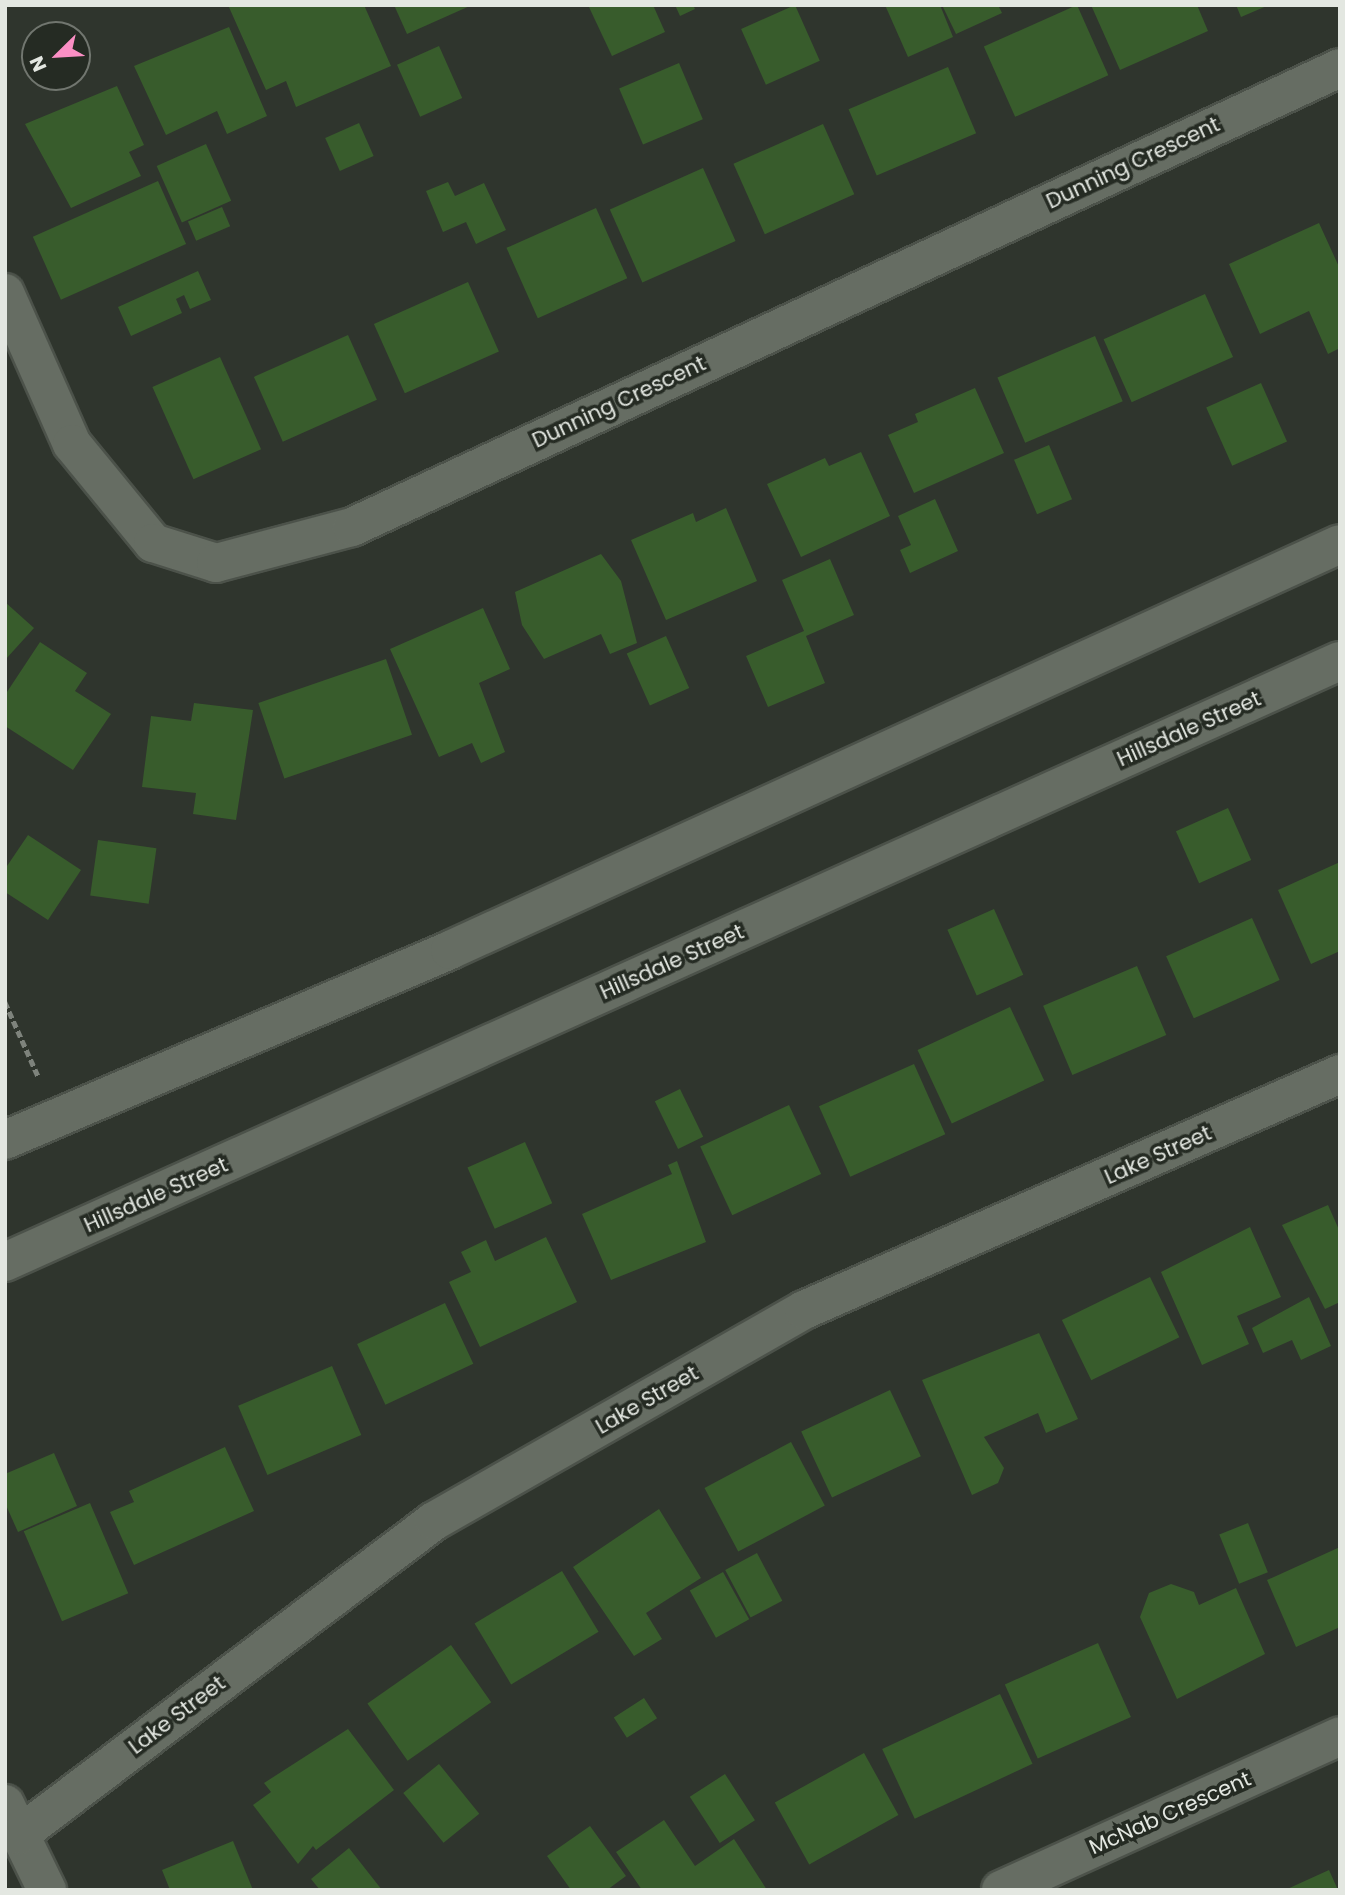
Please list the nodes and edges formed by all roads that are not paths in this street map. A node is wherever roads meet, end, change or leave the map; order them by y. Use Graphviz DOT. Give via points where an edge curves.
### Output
graph roads {
  1 [pos="1340,68"];
  2 [pos="5,293"];
  3 [pos="1340,544"];
  4 [pos="1340,661"];
  5 [pos="1340,1074"];
  6 [pos="5,1140"];
  7 [pos="5,1262"];
  8 [pos="1340,1735"];
  9 [pos="12,1820"];
  10 [pos="47,1890"];
  11 [pos="1001,1890"];
  1 -- 2 [label="street, Dunning Crescent" via="352,527 216,563 153,543 72,444"];
  3 -- 6 [label="street" via="450,950"];
  4 -- 7 [label="street, Hillsdale Street"];
  5 -- 9 [label="street, Lake Street" via="804,1310 434,1521"];
  8 -- 11 [label="street, McNab Crescent"];
  9 -- 10 [label="street"];
}
